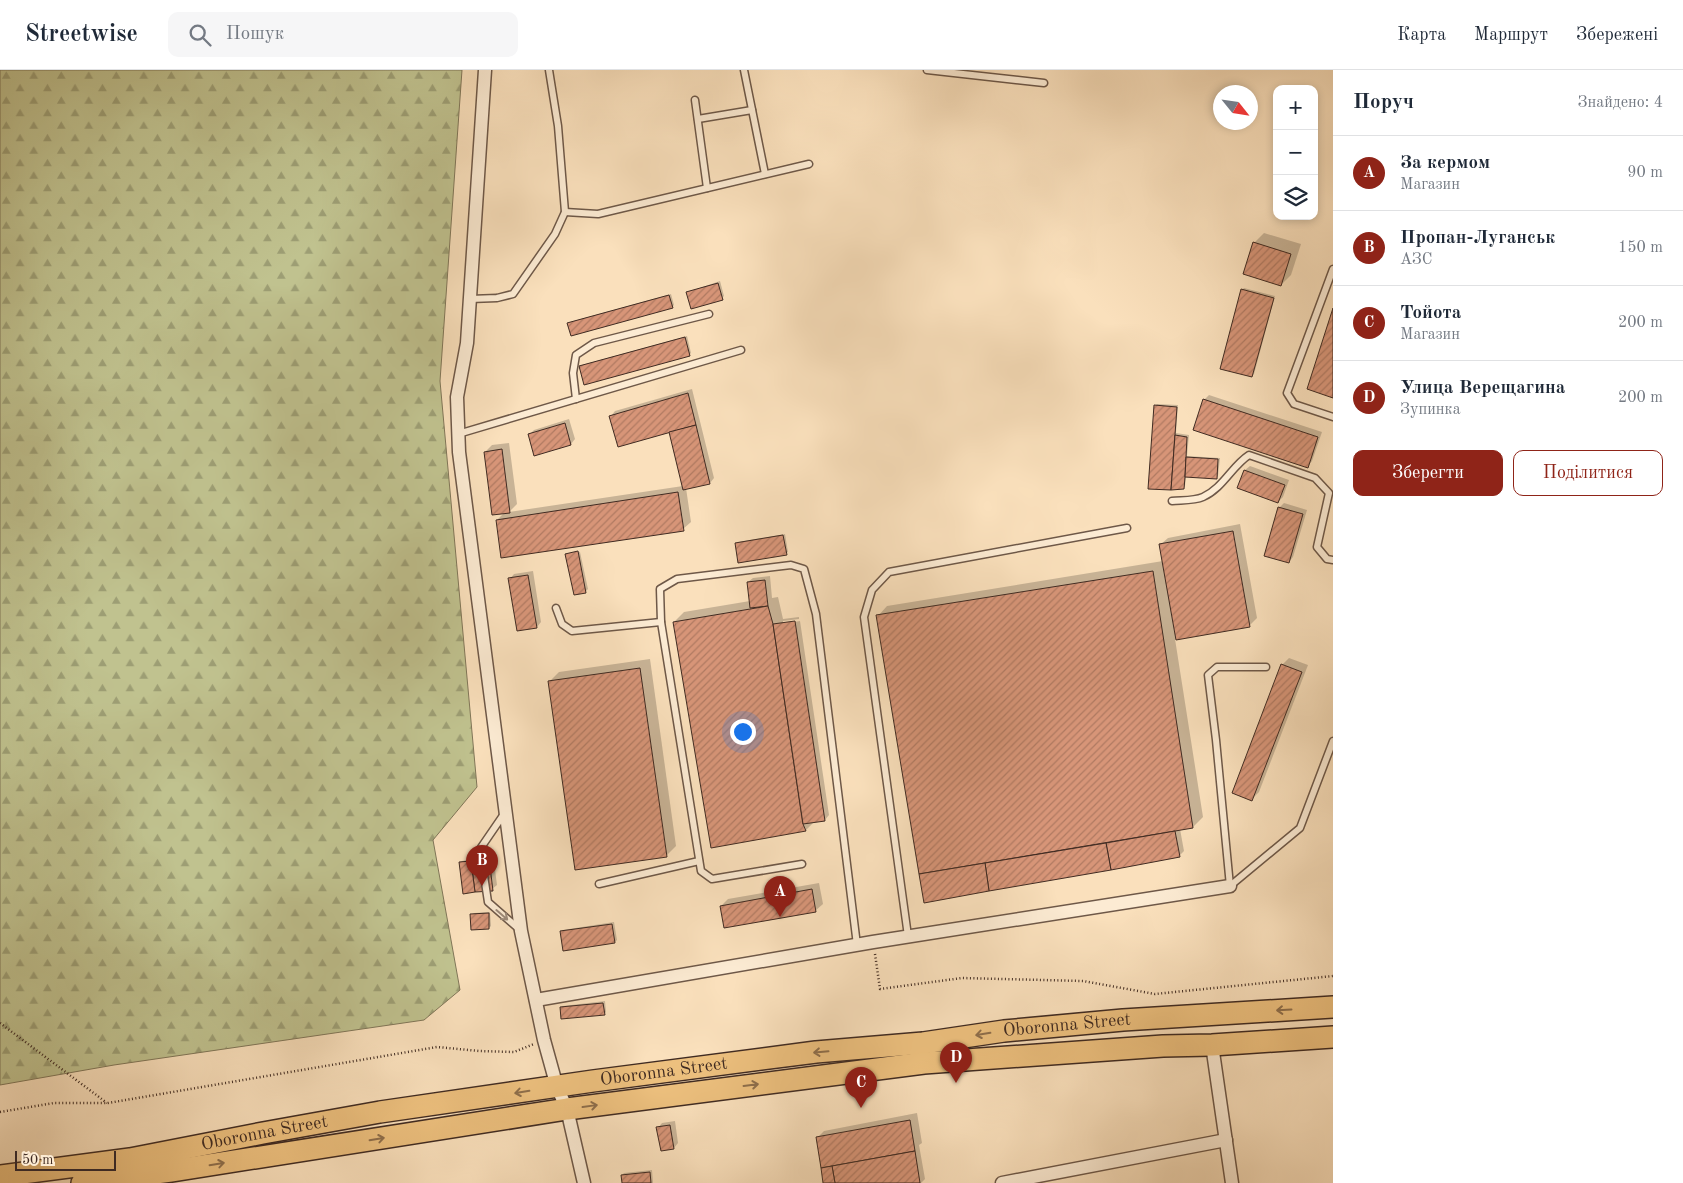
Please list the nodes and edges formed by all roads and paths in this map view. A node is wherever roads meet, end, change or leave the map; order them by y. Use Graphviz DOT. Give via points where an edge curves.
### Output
graph roads {
  1 [pos="485,70"];
  2 [pos="549,70"];
  3 [pos="744,70"];
  4 [pos="927,70"];
  5 [pos="1044,83"];
  6 [pos="694,100"];
  7 [pos="752,110"];
  8 [pos="698,119"];
  9 [pos="809,164"];
  10 [pos="765,174"];
  11 [pos="707,188"];
  12 [pos="565,212"];
  13 [pos="1333,269"];
  14 [pos="470,299"];
  15 [pos="709,314"];
  16 [pos="741,350"];
  17 [pos="576,399"];
  18 [pos="1333,417"];
  19 [pos="458,434"];
  20 [pos="1172,501"];
  21 [pos="1127,528"];
  22 [pos="1333,560"];
  23 [pos="556,608"];
  24 [pos="661,622"];
  25 [pos="1266,667"];
  26 [pos="1333,741"];
  27 [pos="506,811"];
  28 [pos="699,861"];
  29 [pos="802,864"];
  30 [pos="599,884"];
  31 [pos="1230,886"];
  32 [pos="521,931"];
  33 [pos="908,936"];
  34 [pos="872,942"];
  35 [pos="857,944"];
  36 [pos="1333,976"];
  37 [pos="536,1000"];
  38 [pos="1333,1007"];
  39 [pos="0,1022"];
  40 [pos="1333,1038"];
  41 [pos="544,1040"];
  42 [pos="1212,1045"];
  43 [pos="557,1087"];
  44 [pos="108,1103"];
  45 [pos="566,1109"];
  46 [pos="0,1112"];
  47 [pos="1226,1140"];
  48 [pos="0,1176"];
  49 [pos="82,1183"];
  50 [pos="584,1183"];
  51 [pos="1002,1183"];
  52 [pos="1232,1183"];
  1 -- 14 [label="street"];
  2 -- 12 [label="lane" via="558,126"];
  3 -- 7 [label="lane"];
  4 -- 5 [label="lane"];
  6 -- 8 [label="lane"];
  7 -- 8 [label="lane"];
  7 -- 10 [label="lane"];
  8 -- 11 [label="lane"];
  9 -- 10 [label="lane"];
  10 -- 11 [label="lane"];
  11 -- 12 [label="lane" via="598,214"];
  12 -- 14 [label="lane" via="556,234 512,294"];
  13 -- 18 [label="lane" via="1287,393 1294,404"];
  14 -- 19 [label="street" via="467,343 457,397"];
  15 -- 17 [label="lane" via="594,343 576,356 573,373"];
  16 -- 17 [label="lane"];
  17 -- 19 [label="lane"];
  19 -- 27 [label="street"];
  20 -- 22 [label="lane" via="1203,497 1224,482 1249,455 1315,478 1329,493 1318,547 1327,559"];
  21 -- 33 [label="lane" via="889,572 872,590 864,617"];
  23 -- 24 [label="lane" via="562,624 572,632"];
  24 -- 28 [label="lane"];
  24 -- 35 [label="lane" via="660,588 678,579 791,565 804,569 816,614"];
  25 -- 31 [label="lane" via="1217,667 1208,675"];
  26 -- 31 [label="lane" via="1300,828"];
  27 -- 32 [label="street"];
  27 -- 32 [label="lane, one-way" via="480,849 488,902"];
  28 -- 29 [label="lane" via="701,871 712,879"];
  28 -- 30 [label="lane"];
  31 -- 33 [label="street"];
  32 -- 37 [label="street"];
  33 -- 34 [label="street"];
  34 -- 35 [label="street"];
  34 -- 36 [label="path" via="880,989 971,978 1083,981 1155,994"];
  35 -- 37 [label="street"];
  37 -- 41 [label="street"];
  38 -- 43 [label="main road, Oboronna Street, one-way" via="1004,1031 922,1043 816,1052"];
  39 -- 44 [label="path"];
  40 -- 42 [label="main road, Oboronna Street"];
  41 -- 43 [label="street"];
  41 -- 44 [label="path" via="514,1052 436,1047"];
  45 -- 42 [label="main road, Oboronna Street, one-way" via="924,1063"];
  42 -- 47 [label="street"];
  43 -- 45 [label="street"];
  43 -- 48 [label="main road, Oboronna Street, one-way" via="370,1114 130,1159"];
  44 -- 46 [label="path" via="54,1103"];
  49 -- 45 [label="main road, Oboronna Street, one-way" via="158,1175"];
  45 -- 50 [label="street"];
  47 -- 51 [label="street"];
  47 -- 52 [label="street"];
}
